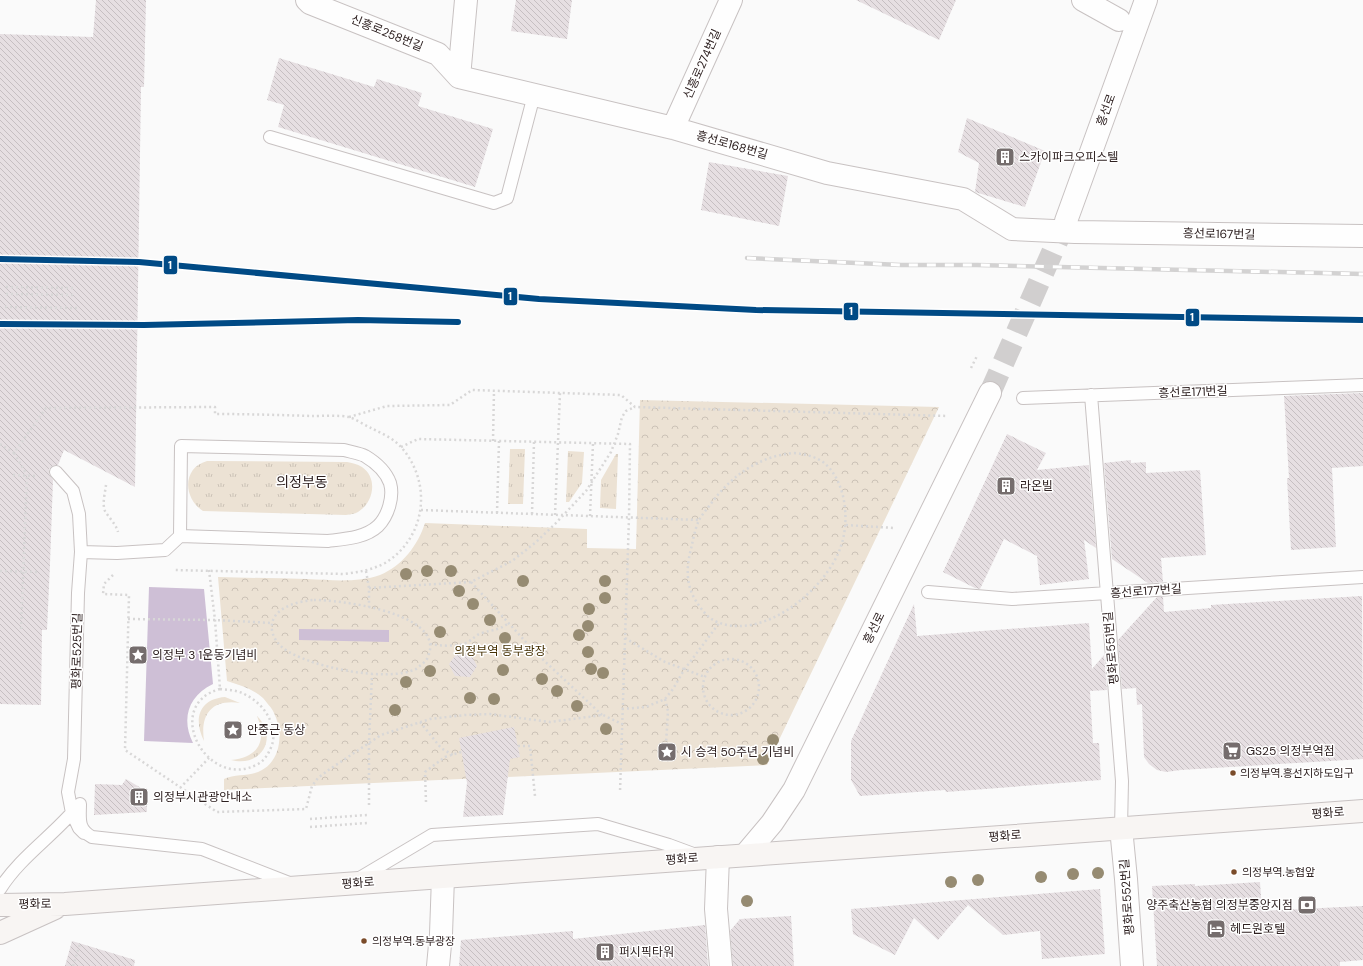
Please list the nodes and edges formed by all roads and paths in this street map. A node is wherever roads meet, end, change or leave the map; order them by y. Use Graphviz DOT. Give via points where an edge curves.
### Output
graph roads {
  1 [pos="306,0"];
  2 [pos="466,0"];
  3 [pos="731,0"];
  4 [pos="1082,0"];
  5 [pos="1146,0"];
  6 [pos="1119,20"];
  7 [pos="459,77"];
  8 [pos="534,95"];
  9 [pos="673,128"];
  10 [pos="270,137"];
  11 [pos="1070,226"];
  12 [pos="1363,236"];
  13 [pos="6,288"];
  14 [pos="76,288"];
  15 [pos="6,294"];
  16 [pos="76,295"];
  17 [pos="6,307"];
  18 [pos="77,308"];
  19 [pos="977,356"];
  20 [pos="971,368"];
  21 [pos="1363,385"];
  22 [pos="494,391"];
  23 [pos="560,393"];
  24 [pos="990,393"];
  25 [pos="1091,395"];
  26 [pos="1023,398"];
  27 [pos="635,407"];
  28 [pos="948,416"];
  29 [pos="349,417"];
  30 [pos="493,441"];
  31 [pos="499,441"];
  32 [pos="534,442"];
  33 [pos="558,443"];
  34 [pos="594,443"];
  35 [pos="0,444"];
  36 [pos="401,447"];
  37 [pos="14,453"];
  38 [pos="13,475"];
  39 [pos="27,475"];
  40 [pos="41,476"];
  41 [pos="60,477"];
  42 [pos="593,482"];
  43 [pos="106,485"];
  44 [pos="421,510"];
  45 [pos="497,513"];
  46 [pos="532,514"];
  47 [pos="555,515"];
  48 [pos="590,516"];
  49 [pos="629,518"];
  50 [pos="700,520"];
  51 [pos="846,525"];
  52 [pos="894,528"];
  53 [pos="180,536"];
  54 [pos="118,539"];
  55 [pos="81,552"];
  56 [pos="171,570"];
  57 [pos="209,570"];
  58 [pos="0,571"];
  59 [pos="366,571"];
  60 [pos="23,572"];
  61 [pos="37,572"];
  62 [pos="116,574"];
  63 [pos="1363,577"];
  64 [pos="471,582"];
  65 [pos="369,588"];
  66 [pos="928,592"];
  67 [pos="1107,593"];
  68 [pos="369,607"];
  69 [pos="128,619"];
  70 [pos="215,620"];
  71 [pos="720,622"];
  72 [pos="272,623"];
  73 [pos="509,623"];
  74 [pos="21,629"];
  75 [pos="625,638"];
  76 [pos="430,644"];
  77 [pos="684,670"];
  78 [pos="372,674"];
  79 [pos="704,677"];
  80 [pos="220,689"];
  81 [pos="665,699"];
  82 [pos="622,709"];
  83 [pos="603,715"];
  84 [pos="420,722"];
  85 [pos="622,724"];
  86 [pos="369,743"];
  87 [pos="666,744"];
  88 [pos="518,746"];
  89 [pos="462,752"];
  90 [pos="453,755"];
  91 [pos="209,758"];
  92 [pos="180,788"];
  93 [pos="68,792"];
  94 [pos="620,792"];
  95 [pos="535,796"];
  96 [pos="426,802"];
  97 [pos="370,805"];
  98 [pos="1363,811"];
  99 [pos="72,813"];
  100 [pos="367,815"];
  101 [pos="310,819"];
  102 [pos="367,823"];
  103 [pos="310,827"];
  104 [pos="1121,828"];
  105 [pos="51,834"];
  106 [pos="745,855"];
  107 [pos="711,857"];
  108 [pos="443,876"];
  109 [pos="351,883"];
  110 [pos="300,887"];
  111 [pos="0,890"];
  112 [pos="0,904"];
  113 [pos="65,904"];
  114 [pos="0,933"];
  115 [pos="80,944"];
  116 [pos="73,966"];
  117 [pos="438,966"];
  118 [pos="721,966"];
  119 [pos="1132,966"];
  1 -- 7 [label="street, 신흥로258번길" via="438,54"];
  2 -- 7 [label="street"];
  3 -- 9 [label="street, 신흥로274번길"];
  4 -- 6 [label="street"];
  5 -- 11 [label="street, 흥선로"];
  7 -- 8 [label="street, 흥선로168번길"];
  8 -- 9 [label="street, 흥선로168번길"];
  8 -- 10 [label="lane" via="507,198 494,203"];
  9 -- 11 [label="street, 흥선로168번길" via="827,173 963,199 1012,229"];
  11 -- 12 [label="street, 흥선로167번길"];
  13 -- 14 [label="path"];
  15 -- 16 [label="path"];
  17 -- 18 [label="path"];
  19 -- 20 [label="path"];
  21 -- 25 [label="lane, 흥선로171번길"];
  22 -- 23 [label="path"];
  22 -- 29 [label="path" via="472,390 450,405 387,406"];
  22 -- 30 [label="path"];
  23 -- 27 [label="path" via="621,395"];
  23 -- 33 [label="path"];
  24 -- 106 [label="street, 흥선로" via="794,790 772,823"];
  25 -- 26 [label="lane, 흥선로171번길"];
  25 -- 67 [label="lane, 평화로551번길"];
  27 -- 28 [label="path"];
  27 -- 42 [label="path" via="626,411 622,417 611,452"];
  29 -- 36 [label="path" via="390,438"];
  29 -- 37 [label="path" via="215,414 215,408 46,408"];
  30 -- 31 [label="path"];
  30 -- 36 [label="path" via="418,439"];
  31 -- 32 [label="path"];
  31 -- 45 [label="path"];
  32 -- 33 [label="path"];
  32 -- 46 [label="path"];
  33 -- 34 [label="path"];
  33 -- 47 [label="path"];
  34 -- 42 [label="path"];
  34 -- 49 [label="path" via="630,444"];
  35 -- 37 [label="path"];
  36 -- 44 [label="path" via="418,477"];
  37 -- 39 [label="path, bridge"];
  38 -- 39 [label="path"];
  39 -- 40 [label="path"];
  39 -- 60 [label="path"];
  41 -- 55 [label="lane, 평화로525번길" via="73,492 77,503"];
  42 -- 48 [label="path"];
  42 -- 64 [label="path" via="535,543 512,561"];
  43 -- 54 [label="path" via="105,511 117,527"];
  44 -- 45 [label="path"];
  44 -- 59 [label="path" via="415,532 400,550 385,563"];
  45 -- 46 [label="path"];
  46 -- 47 [label="path"];
  47 -- 48 [label="path"];
  48 -- 49 [label="path"];
  49 -- 50 [label="path"];
  49 -- 75 [label="path"];
  50 -- 51 [label="path" via="718,494 742,472 767,458 794,453 809,455 822,462 834,475 844,502"];
  50 -- 71 [label="path" via="689,556 688,581 691,593 705,613"];
  51 -- 52 [label="path"];
  51 -- 71 [label="path" via="841,547 827,572 799,602 779,615 759,622 735,626"];
  53 -- 53 [label="lane" via="328,541 351,539 378,526 386,516 391,500 390,483 380,467 369,459 344,450 181,446"];
  53 -- 55 [label="lane" via="165,550"];
  55 -- 93 [label="lane, 평화로525번길" via="74,759"];
  56 -- 57 [label="path"];
  57 -- 59 [label="path" via="344,574"];
  57 -- 70 [label="path"];
  58 -- 60 [label="path"];
  59 -- 65 [label="path"];
  60 -- 61 [label="path"];
  60 -- 74 [label="path"];
  62 -- 69 [label="path" via="104,584 103,594 129,595"];
  63 -- 67 [label="lane, 흥선로177번길"];
  64 -- 65 [label="path"];
  64 -- 73 [label="path"];
  65 -- 68 [label="path"];
  66 -- 67 [label="lane, 흥선로177번길" via="1012,599"];
  67 -- 104 [label="lane, 평화로551번길" via="1122,781"];
  68 -- 72 [label="path" via="329,600 303,601 280,611"];
  68 -- 76 [label="path" via="407,619 420,627"];
  69 -- 70 [label="path"];
  69 -- 92 [label="path" via="125,750"];
  70 -- 72 [label="path"];
  70 -- 80 [label="path"];
  71 -- 77 [label="path"];
  72 -- 78 [label="path" via="277,641 283,648 300,657 350,672"];
  73 -- 76 [label="path" via="496,631 483,632 468,642"];
  73 -- 83 [label="path" via="536,653"];
  75 -- 77 [label="path" via="665,662"];
  75 -- 82 [label="path"];
  76 -- 78 [label="path" via="427,659 415,669"];
  77 -- 79 [label="path"];
  77 -- 81 [label="path"];
  78 -- 86 [label="path"];
  79 -- 79 [label="path" via="704,696 716,712 735,715 746,711 758,696 758,679 754,670 738,659 732,658 713,664"];
  80 -- 91 [label="path" via="208,693 200,700 192,720 193,733 198,745"];
  80 -- 91 [label="path" via="233,690 257,702 270,719 273,742 265,759 247,769 220,766"];
  81 -- 82 [label="path" via="646,707"];
  81 -- 87 [label="path" via="668,711"];
  82 -- 85 [label="path"];
  83 -- 84 [label="path" via="550,722 490,714"];
  83 -- 85 [label="path"];
  84 -- 86 [label="path" via="381,735"];
  84 -- 90 [label="path" via="441,748"];
  85 -- 94 [label="path"];
  86 -- 92 [label="path" via="318,778 312,786 306,809 217,812"];
  86 -- 97 [label="path"];
  88 -- 95 [label="path" via="530,746"];
  89 -- 90 [label="path"];
  90 -- 96 [label="path" via="445,757 425,772"];
  91 -- 92 [label="path"];
  93 -- 99 [label="lane, 평화로525번길"];
  93 -- 105 [label="lane" via="62,813"];
  98 -- 104 [label="main road, 평화로"];
  99 -- 105 [label="lane"];
  99 -- 110 [label="lane, 평화로525번길" via="79,828 92,837 202,850"];
  100 -- 101 [label="path"];
  102 -- 103 [label="path"];
  104 -- 106 [label="main road, 평화로"];
  104 -- 119 [label="street, 평화로552번길"];
  105 -- 111 [label="lane" via="26,857"];
  106 -- 107 [label="main road, 평화로"];
  107 -- 108 [label="main road, 평화로"];
  107 -- 109 [label="lane" via="598,824 432,836"];
  107 -- 118 [label="street"];
  108 -- 109 [label="main road, 평화로"];
  108 -- 117 [label="street"];
  109 -- 110 [label="main road, 평화로"];
  110 -- 113 [label="main road, 평화로"];
  112 -- 113 [label="main road, 평화로"];
  113 -- 114 [label="main road"];
  115 -- 116 [label="path"];
}
